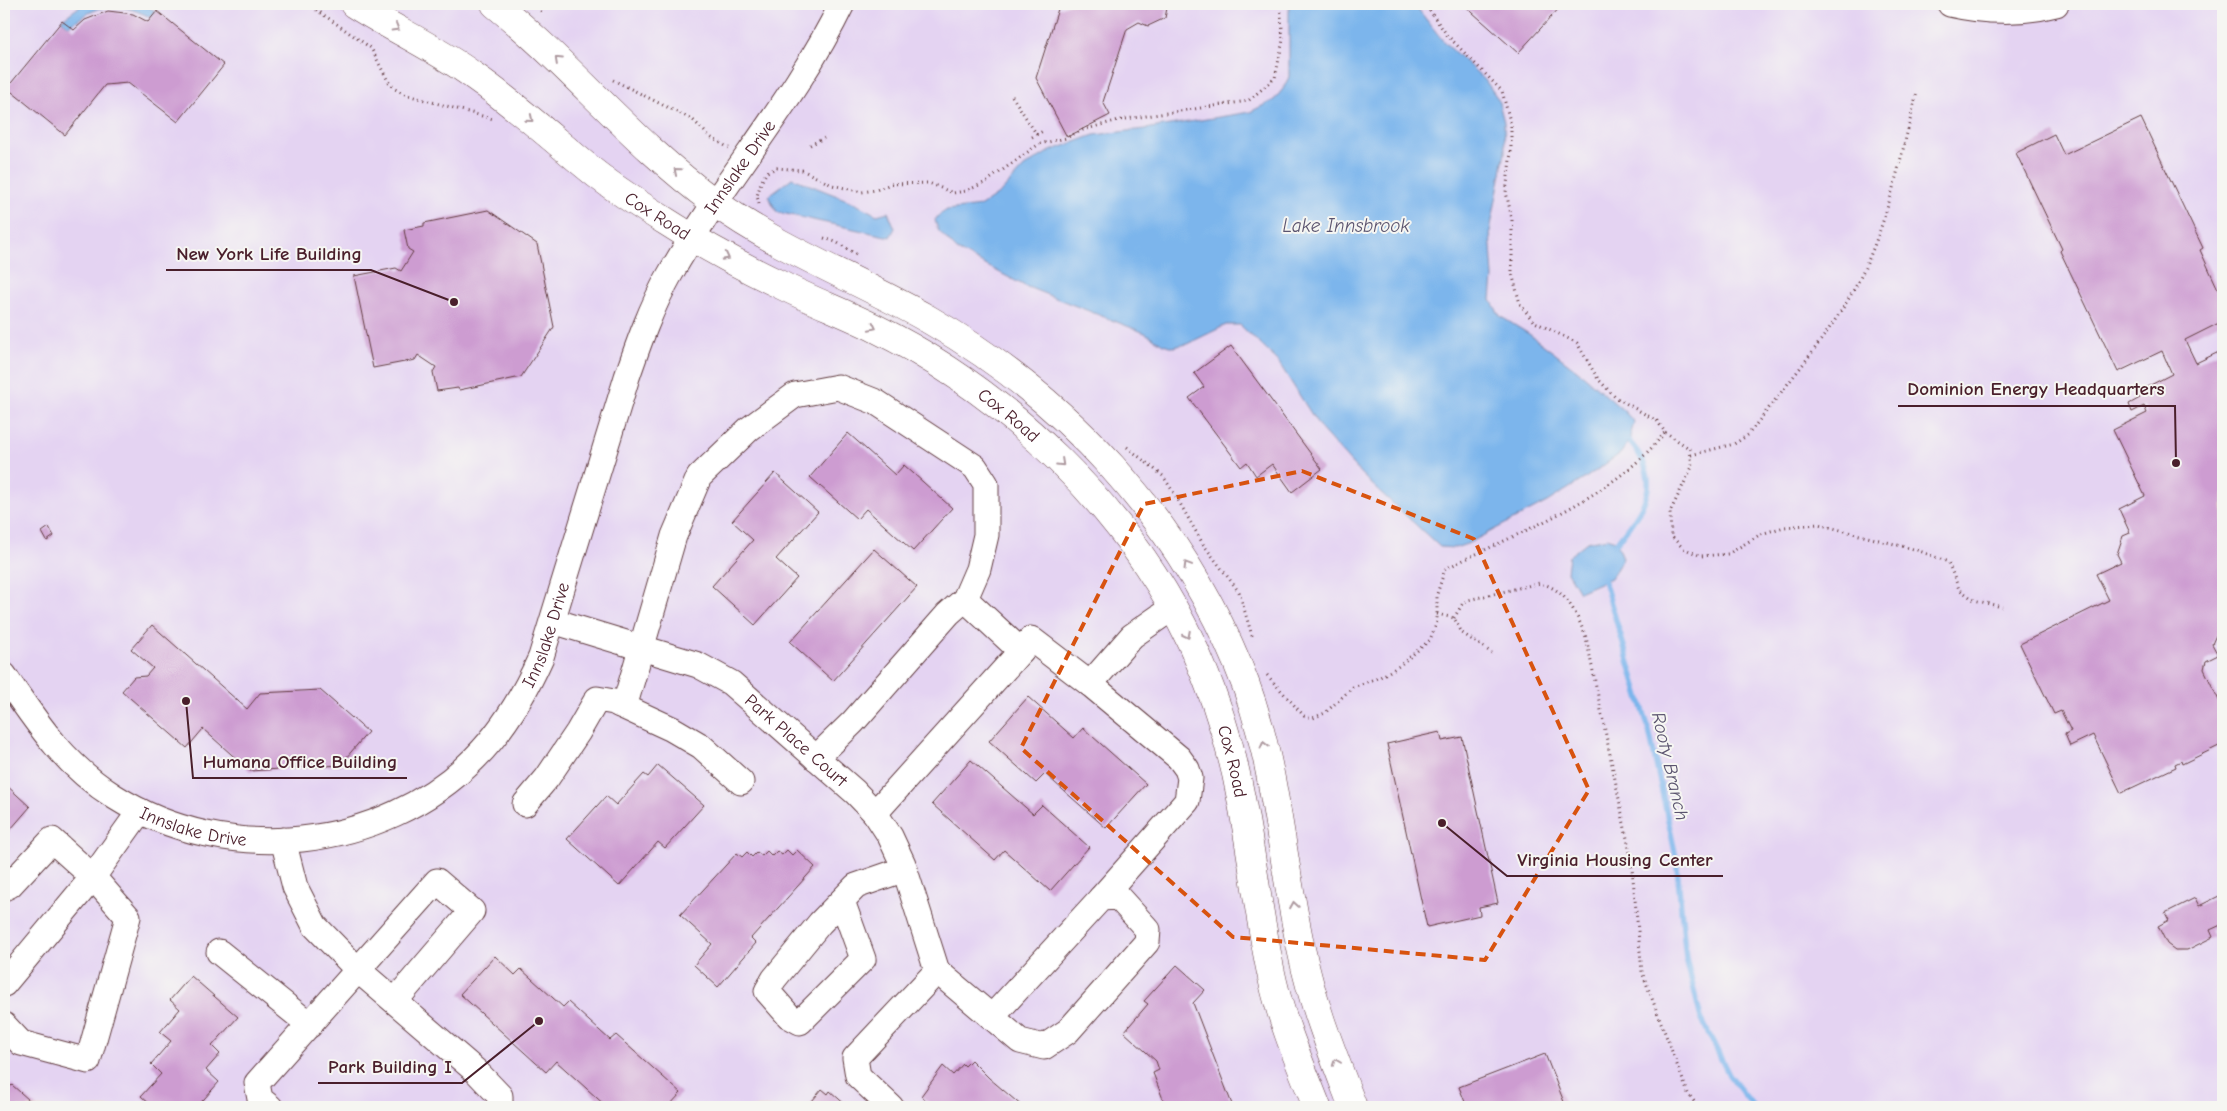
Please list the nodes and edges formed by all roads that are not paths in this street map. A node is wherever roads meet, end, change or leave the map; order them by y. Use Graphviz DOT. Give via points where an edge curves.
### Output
graph roads {
  1 [pos="354,4"];
  2 [pos="496,4"];
  3 [pos="842,4"];
  4 [pos="1950,4"];
  5 [pos="2056,4"];
  6 [pos="714,202"];
  7 [pos="692,238"];
  8 [pos="965,599"];
  9 [pos="1172,608"];
  10 [pos="553,621"];
  11 [pos="642,648"];
  12 [pos="1021,651"];
  13 [pos="4,675"];
  14 [pos="1090,684"];
  15 [pos="620,705"];
  16 [pos="816,758"];
  17 [pos="741,782"];
  18 [pos="525,804"];
  19 [pos="140,811"];
  20 [pos="875,813"];
  21 [pos="283,840"];
  22 [pos="905,869"];
  23 [pos="93,877"];
  24 [pos="4,888"];
  25 [pos="1101,898"];
  26 [pos="842,901"];
  27 [pos="219,952"];
  28 [pos="358,970"];
  29 [pos="937,970"];
  30 [pos="4,984"];
  31 [pos="395,1001"];
  32 [pos="992,1017"];
  33 [pos="310,1025"];
  34 [pos="4,1026"];
  35 [pos="270,1107"];
  36 [pos="500,1107"];
  37 [pos="891,1107"];
  38 [pos="1317,1107"];
  39 [pos="1353,1107"];
  1 -- 7 [label="main road, Cox Road, one-way" via="474,75 597,174"];
  6 -- 2 [label="main road, Cox Road, one-way" via="638,138"];
  3 -- 6 [label="street, Innslake Drive" via="804,74"];
  4 -- 5 [label="street" via="1990,10"];
  6 -- 7 [label="street, Innslake Drive"];
  39 -- 6 [label="main road, Cox Road, one-way" via="1314,1001 1301,951 1276,799 1252,702 1214,611 1175,546 1144,503 1102,455 1019,380 929,320 762,232"];
  7 -- 9 [label="main road, Cox Road, one-way" via="780,285 903,343 1001,409 1077,478 1111,517 1140,554"];
  7 -- 10 [label="street, Innslake Drive" via="668,278 639,343"];
  8 -- 11 [label="street" via="978,569 986,535 986,484 975,467 876,402 838,387 795,395 749,429 699,477 674,536"];
  8 -- 12 [label="street"];
  8 -- 16 [label="street"];
  9 -- 14 [label="street" via="1132,636"];
  9 -- 38 [label="main road, Cox Road, one-way" via="1214,695 1227,736 1241,796 1274,986 1292,1045"];
  10 -- 11 [label="street, Park Place Court"];
  10 -- 21 [label="street, Innslake Drive" via="541,657 517,706 503,726 458,774 412,806 382,820 333,836"];
  11 -- 15 [label="street" via="630,690"];
  11 -- 16 [label="street, Park Place Court" via="698,665 731,683"];
  12 -- 14 [label="street" via="1031,638"];
  12 -- 20 [label="street"];
  13 -- 19 [label="street, Innslake Drive" via="36,724 60,752 87,777"];
  14 -- 25 [label="street" via="1178,758 1188,769 1190,778 1187,801"];
  15 -- 17 [label="street" via="701,746"];
  15 -- 18 [label="street" via="597,699 563,755"];
  16 -- 20 [label="street, Park Place Court"];
  19 -- 21 [label="street, Innslake Drive" via="197,833 230,839"];
  19 -- 23 [label="street"];
  20 -- 22 [label="street, Park Place Court"];
  21 -- 28 [label="street" via="295,887 315,926"];
  22 -- 26 [label="street" via="856,886"];
  22 -- 29 [label="street, Park Place Court"];
  23 -- 24 [label="street" via="52,840"];
  23 -- 30 [label="street"];
  23 -- 34 [label="street" via="128,917 88,1061 21,1043"];
  25 -- 32 [label="street"];
  25 -- 32 [label="street" via="1118,897 1148,930 1147,942 1068,1031 1044,1047 1020,1041"];
  27 -- 33 [label="street"];
  28 -- 31 [label="street"];
  28 -- 31 [label="street" via="437,881 472,912"];
  28 -- 33 [label="street"];
  29 -- 32 [label="street"];
  29 -- 37 [label="street" via="855,1058 858,1076"];
  31 -- 36 [label="street" via="477,1072 500,1096"];
  33 -- 35 [label="street" via="257,1083 260,1098"];
}
